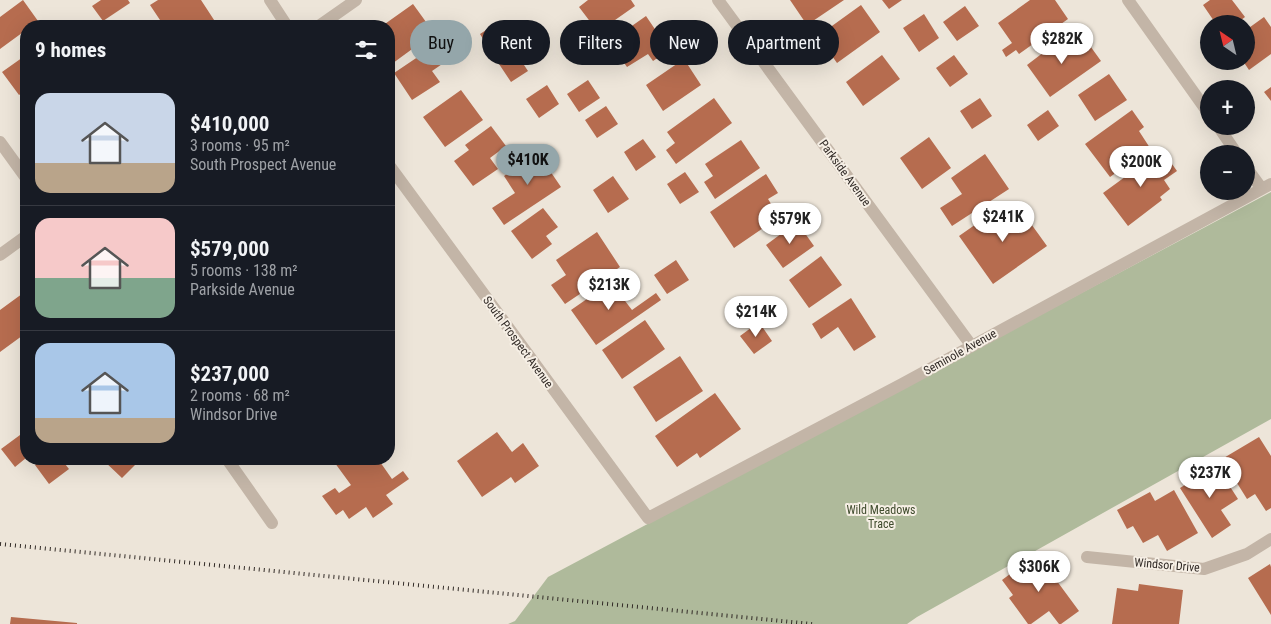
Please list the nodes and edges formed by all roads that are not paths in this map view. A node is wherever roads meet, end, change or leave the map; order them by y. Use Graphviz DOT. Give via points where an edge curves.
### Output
graph roads {
  1 [pos="270,0"];
  2 [pos="356,0"];
  3 [pos="718,0"];
  4 [pos="1128,0"];
  5 [pos="283,20"];
  6 [pos="328,20"];
  7 [pos="1200,101"];
  8 [pos="0,142"];
  9 [pos="20,170"];
  10 [pos="395,173"];
  11 [pos="1255,175"];
  12 [pos="1266,186"];
  13 [pos="20,240"];
  14 [pos="0,255"];
  15 [pos="971,346"];
  16 [pos="230,465"];
  17 [pos="648,518"];
  18 [pos="272,523"];
  19 [pos="1271,538"];
  20 [pos="1087,557"];
  1 -- 5 [label="street"];
  2 -- 6 [label="street"];
  3 -- 15 [label="street, Parkside Avenue"];
  4 -- 7 [label="street"];
  8 -- 9 [label="street"];
  10 -- 17 [label="street, South Prospect Avenue"];
  11 -- 12 [label="street"];
  12 -- 15 [label="street, Seminole Avenue"];
  13 -- 14 [label="street"];
  15 -- 17 [label="street, Seminole Avenue"];
  16 -- 18 [label="street"];
  19 -- 20 [label="street, Windsor Drive" via="1247,554 1204,569"];
}
